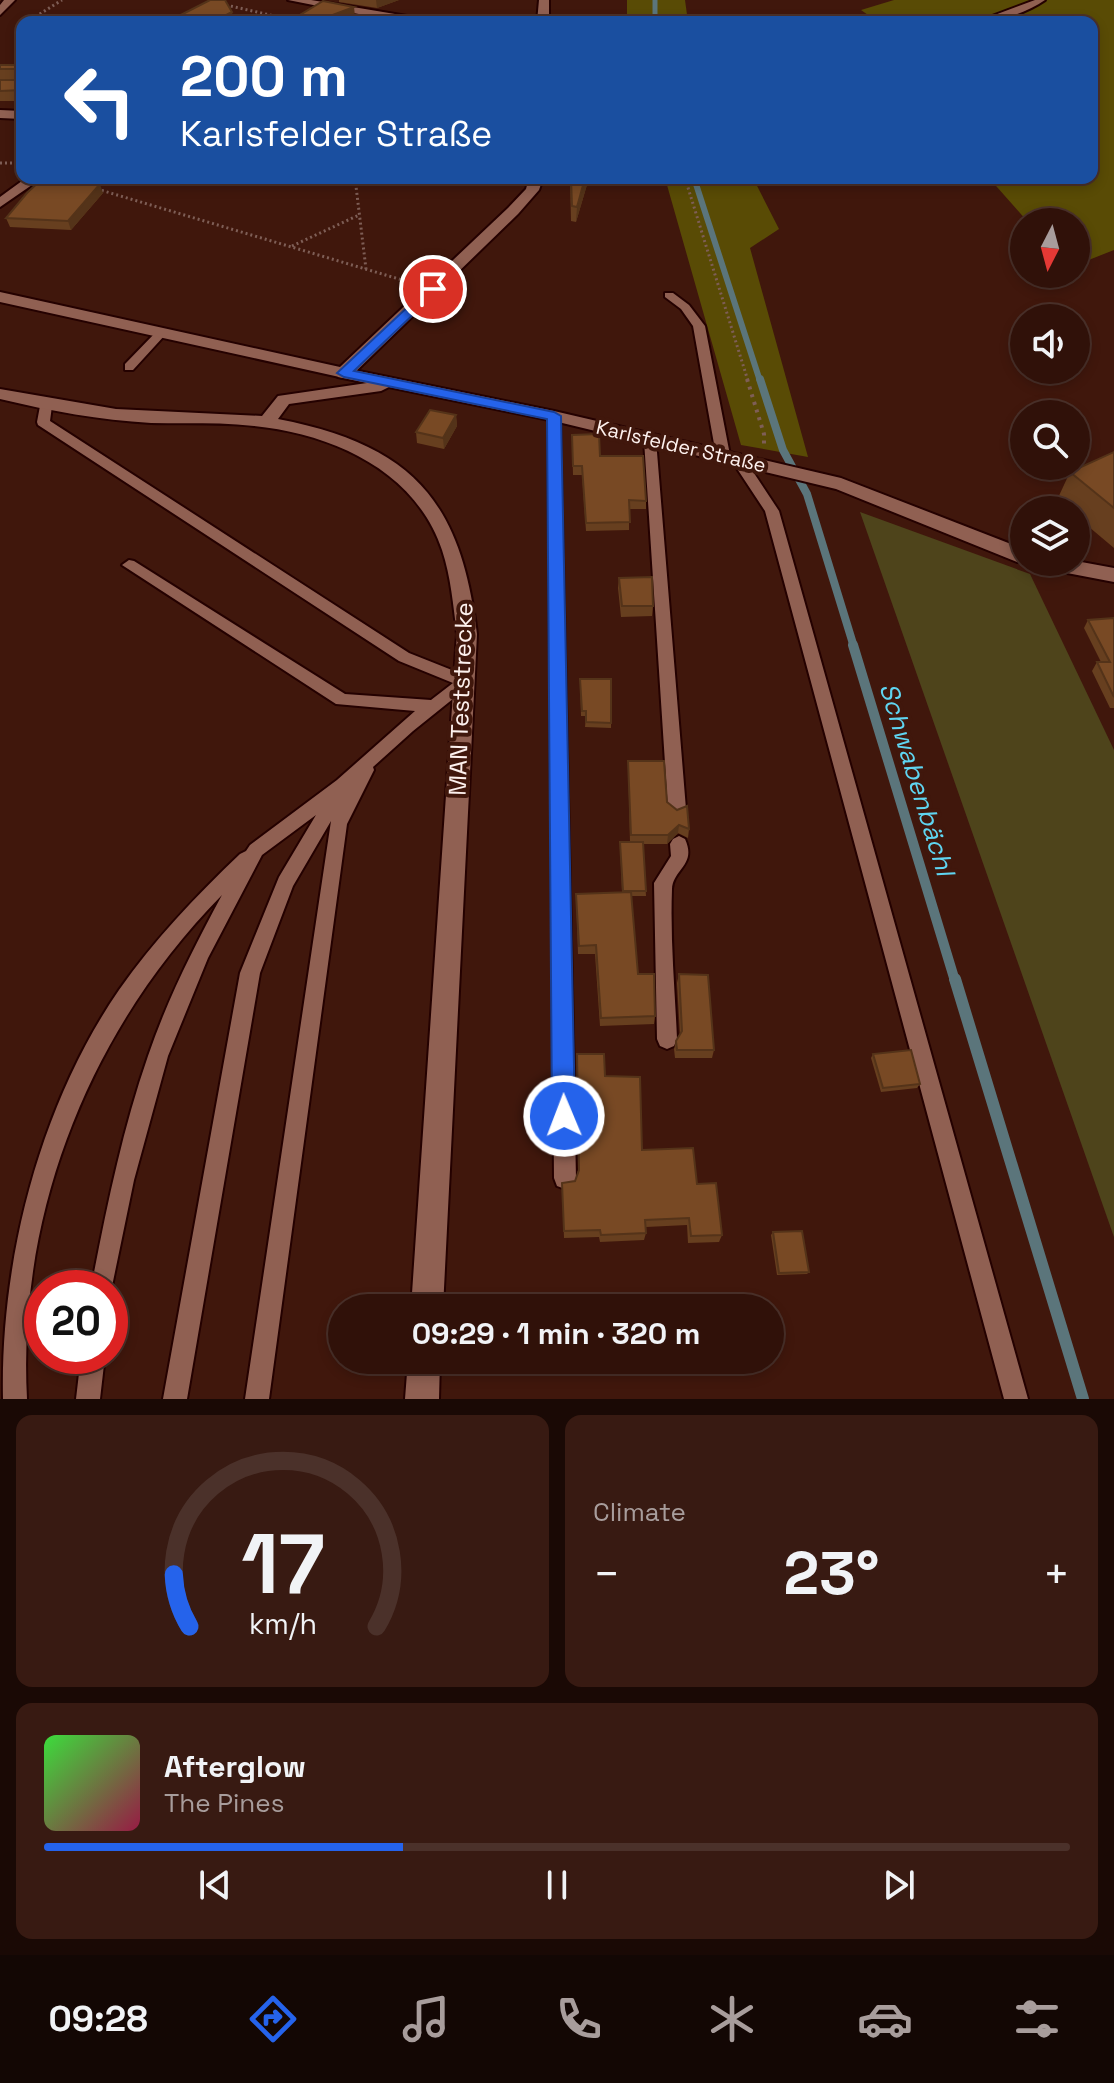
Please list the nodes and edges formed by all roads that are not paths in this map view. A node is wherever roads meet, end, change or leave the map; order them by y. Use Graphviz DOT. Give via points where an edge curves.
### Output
graph roads {
  1 [pos="10,0"];
  2 [pos="293,0"];
  3 [pos="1041,0"];
  4 [pos="0,12"];
  5 [pos="383,16"];
  6 [pos="1000,16"];
  7 [pos="27,184"];
  8 [pos="534,184"];
  9 [pos="0,203"];
  10 [pos="669,295"];
  11 [pos="0,297"];
  12 [pos="161,333"];
  13 [pos="129,367"];
  14 [pos="344,373"];
  15 [pos="394,384"];
  16 [pos="0,394"];
  17 [pos="46,406"];
  18 [pos="554,416"];
  19 [pos="266,422"];
  20 [pos="650,440"];
  21 [pos="730,456"];
  22 [pos="1010,551"];
  23 [pos="129,565"];
  24 [pos="1090,570"];
  25 [pos="1114,575"];
  26 [pos="466,682"];
  27 [pos="434,706"];
  28 [pos="370,762"];
  29 [pos="343,785"];
  30 [pos="677,809"];
  31 [pos="679,844"];
  32 [pos="256,850"];
  33 [pos="667,1039"];
  34 [pos="565,1178"];
  35 [pos="106,1270"];
  36 [pos="428,1294"];
  37 [pos="91,1374"];
  38 [pos="423,1374"];
  39 [pos="15,1399"];
  40 [pos="88,1399"];
  41 [pos="175,1399"];
  42 [pos="257,1399"];
  43 [pos="422,1399"];
  44 [pos="1016,1399"];
  1 -- 4 [label="street"];
  2 -- 5 [label="street"];
  3 -- 6 [label="lane"];
  7 -- 9 [label="street"];
  8 -- 14 [label="street" via="513,211"];
  10 -- 21 [label="lane" via="699,326"];
  11 -- 12 [label="street, Karlsfelder Straße"];
  12 -- 13 [label="lane"];
  12 -- 14 [label="street, Karlsfelder Straße"];
  14 -- 15 [label="street, Karlsfelder Straße"];
  15 -- 18 [label="street, Karlsfelder Straße"];
  15 -- 19 [label="street" via="284,400"];
  16 -- 17 [label="street, MAN Teststrecke"];
  17 -- 19 [label="street, MAN Teststrecke"];
  17 -- 26 [label="lane" via="43,422 404,657"];
  18 -- 20 [label="street, Karlsfelder Straße"];
  18 -- 34 [label="lane"];
  19 -- 26 [label="street, MAN Teststrecke" via="333,436 382,459 418,491 444,529 465,591"];
  20 -- 21 [label="street, Karlsfelder Straße"];
  20 -- 30 [label="lane"];
  21 -- 22 [label="street, Karlsfelder Straße" via="841,484"];
  21 -- 44 [label="lane" via="772,511"];
  23 -- 27 [label="lane" via="342,700"];
  24 -- 25 [label="street"];
  26 -- 27 [label="lane"];
  26 -- 36 [label="street, MAN Teststrecke"];
  27 -- 28 [label="lane"];
  28 -- 29 [label="lane"];
  28 -- 42 [label="lane" via="338,824"];
  29 -- 32 [label="lane"];
  29 -- 41 [label="lane" via="285,883 250,973"];
  31 -- 33 [label="lane" via="680,858 663,883"];
  32 -- 35 [label="lane" via="200,954 158,1056 123,1180"];
  32 -- 39 [label="lane" via="211,891 143,969 74,1086 29,1221 12,1354"];
  37 -- 40 [label="lane"];
  38 -- 43 [label="street"];
}
